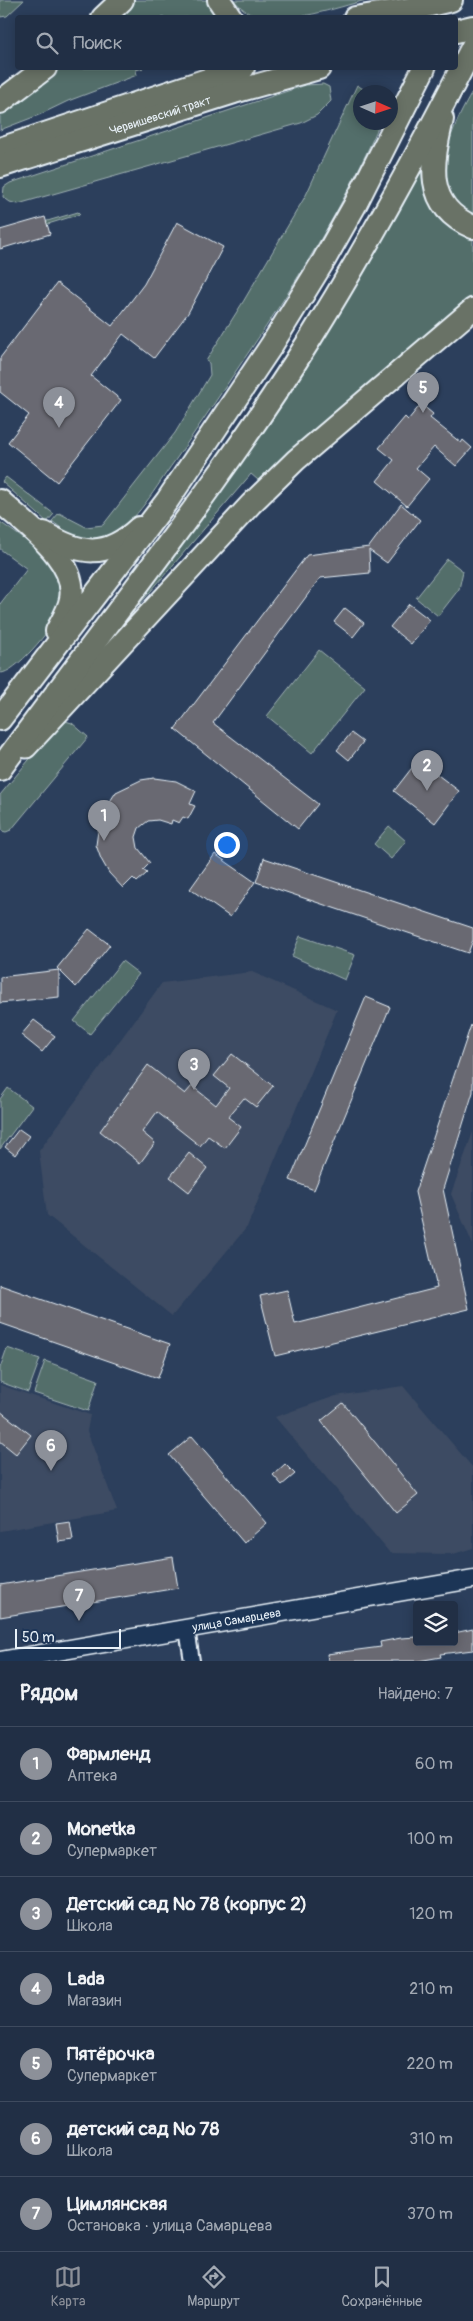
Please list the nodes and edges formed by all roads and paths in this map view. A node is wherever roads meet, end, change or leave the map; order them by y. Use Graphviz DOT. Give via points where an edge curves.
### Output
graph roads {
  1 [pos="122,0"];
  2 [pos="219,0"];
  3 [pos="452,0"];
  4 [pos="458,0"];
  5 [pos="421,7"];
  6 [pos="106,15"];
  7 [pos="229,15"];
  8 [pos="373,15"];
  9 [pos="398,15"];
  10 [pos="451,15"];
  11 [pos="473,27"];
  12 [pos="458,31"];
  13 [pos="473,46"];
  14 [pos="42,70"];
  15 [pos="237,70"];
  16 [pos="312,70"];
  17 [pos="423,70"];
  18 [pos="448,96"];
  19 [pos="0,102"];
  20 [pos="0,149"];
  21 [pos="0,166"];
  22 [pos="473,227"];
  23 [pos="473,309"];
  24 [pos="0,501"];
  25 [pos="167,501"];
  26 [pos="21,519"];
  27 [pos="23,690"];
  28 [pos="0,719"];
  29 [pos="0,769"];
  30 [pos="0,775"];
  31 [pos="473,1579"];
  32 [pos="187,1629"];
  33 [pos="0,1661"];
  34 [pos="192,1661"];
  1 -- 6 [label="highway"];
  2 -- 7 [label="highway"];
  3 -- 5 [label="highway"];
  4 -- 10 [label="highway"];
  5 -- 8 [label="highway"];
  5 -- 9 [label="highway"];
  11 -- 12 [label="highway"];
  13 -- 18 [label="highway"];
  14 -- 19 [label="highway"];
  15 -- 20 [label="highway, Червишевский тракт"];
  16 -- 21 [label="highway, Червишевский тракт"];
  17 -- 25 [label="highway" via="324,260 271,346"];
  18 -- 22 [label="highway" via="436,148 434,178 442,205 451,215"];
  18 -- 29 [label="highway" via="310,339 187,517"];
  23 -- 30 [label="main road" via="296,460 251,504"];
  24 -- 26 [label="highway"];
  25 -- 26 [label="highway" via="131,535 100,550 64,546"];
  25 -- 27 [label="highway"];
  26 -- 27 [label="highway" via="57,554 66,568 72,589 68,611"];
  27 -- 28 [label="highway"];
  31 -- 32 [label="street, улица Самарцева"];
  32 -- 33 [label="street, улица Самарцева"];
  32 -- 34 [label="street"];
}
